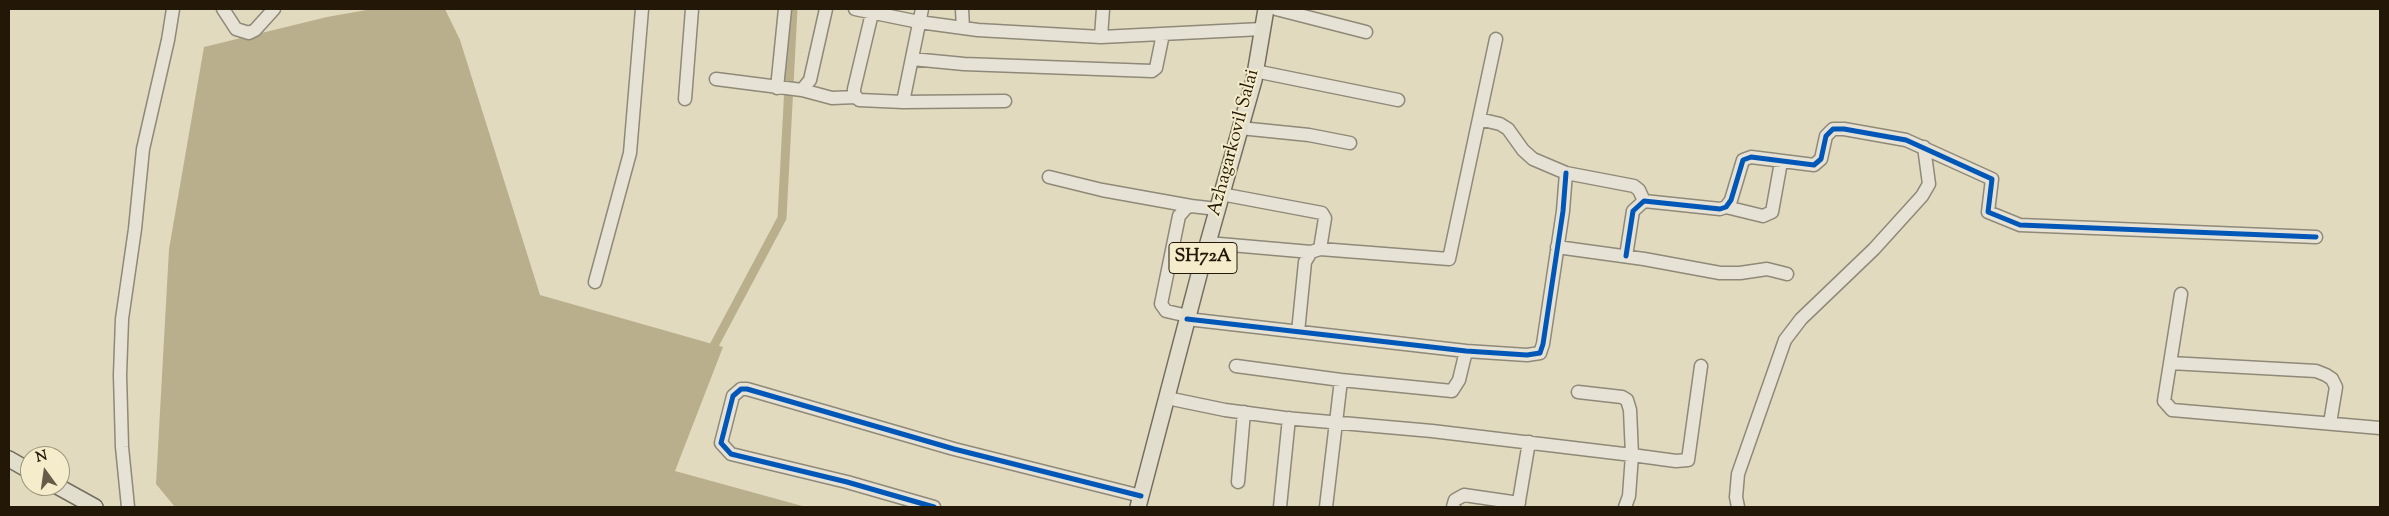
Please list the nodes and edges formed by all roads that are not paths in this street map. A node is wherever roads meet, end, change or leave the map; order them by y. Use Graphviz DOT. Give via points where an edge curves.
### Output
graph roads {
  1 [pos="173,9"];
  2 [pos="223,9"];
  3 [pos="274,9"];
  4 [pos="642,9"];
  5 [pos="692,9"];
  6 [pos="785,9"];
  7 [pos="826,9"];
  8 [pos="855,9"];
  9 [pos="922,9"];
  10 [pos="962,9"];
  11 [pos="1103,9"];
  12 [pos="1266,9"];
  13 [pos="1276,9"];
  14 [pos="873,11"];
  15 [pos="919,22"];
  16 [pos="963,28"];
  17 [pos="1262,29"];
  18 [pos="1366,32"];
  19 [pos="1163,34"];
  20 [pos="1101,37"];
  21 [pos="1496,39"];
  22 [pos="912,59"];
  23 [pos="1255,71"];
  24 [pos="716,80"];
  25 [pos="790,90"];
  26 [pos="856,97"];
  27 [pos="685,99"];
  28 [pos="1398,100"];
  29 [pos="1005,101"];
  30 [pos="903,102"];
  31 [pos="1479,118"];
  32 [pos="1240,128"];
  33 [pos="1350,143"];
  34 [pos="1927,148"];
  35 [pos="1781,162"];
  36 [pos="1566,173"];
  37 [pos="1049,177"];
  38 [pos="1219,201"];
  39 [pos="1644,201"];
  40 [pos="1191,206"];
  41 [pos="1726,207"];
  42 [pos="2316,237"];
  43 [pos="1208,243"];
  44 [pos="1557,247"];
  45 [pos="1315,251"];
  46 [pos="1626,256"];
  47 [pos="1787,274"];
  48 [pos="595,282"];
  49 [pos="2181,294"];
  50 [pos="1187,318"];
  51 [pos="1298,332"];
  52 [pos="1466,351"];
  53 [pos="2170,363"];
  54 [pos="1236,366"];
  55 [pos="1701,366"];
  56 [pos="1341,380"];
  57 [pos="1578,392"];
  58 [pos="1166,398"];
  59 [pos="1244,412"];
  60 [pos="1289,418"];
  61 [pos="1336,422"];
  62 [pos="2330,423"];
  63 [pos="2380,428"];
  64 [pos="1529,442"];
  65 [pos="1632,455"];
  66 [pos="9,459"];
  67 [pos="20,465"];
  68 [pos="1238,482"];
  69 [pos="70,493"];
  70 [pos="1139,502"];
  71 [pos="1479,502"];
  72 [pos="1519,505"];
  73 [pos="95,507"];
  74 [pos="128,507"];
  75 [pos="934,507"];
  76 [pos="1280,507"];
  77 [pos="1326,507"];
  78 [pos="1453,507"];
  79 [pos="1625,507"];
  80 [pos="1738,507"];
  1 -- 74 [label="street" via="143,149 122,318 122,447"];
  2 -- 3 [label="street" via="236,29 249,33"];
  4 -- 48 [label="street" via="630,153"];
  5 -- 27 [label="street"];
  6 -- 25 [label="street"];
  7 -- 25 [label="street" via="810,80"];
  8 -- 14 [label="street"];
  9 -- 15 [label="street"];
  10 -- 16 [label="street"];
  11 -- 20 [label="street"];
  12 -- 17 [label="main road, Azhagarkovil Salai / SH72A"];
  13 -- 18 [label="street"];
  14 -- 15 [label="street"];
  14 -- 26 [label="street" via="854,89"];
  15 -- 16 [label="street"];
  15 -- 22 [label="street"];
  16 -- 20 [label="street"];
  17 -- 19 [label="street"];
  17 -- 23 [label="main road, Azhagarkovil Salai / SH72A"];
  19 -- 20 [label="street"];
  19 -- 22 [label="street" via="1156,68 1152,71"];
  21 -- 31 [label="street"];
  22 -- 30 [label="street"];
  23 -- 28 [label="street"];
  23 -- 32 [label="main road, Azhagarkovil Salai / SH72A"];
  24 -- 25 [label="street"];
  25 -- 26 [label="street" via="832,98"];
  26 -- 30 [label="street" via="863,101"];
  29 -- 30 [label="street"];
  31 -- 36 [label="street" via="1508,129 1533,159"];
  31 -- 45 [label="street" via="1449,260"];
  32 -- 33 [label="street"];
  32 -- 38 [label="main road, Azhagarkovil Salai / SH72A"];
  34 -- 35 [label="street" via="1906,140 1833,129 1826,136 1818,163"];
  34 -- 42 [label="street" via="1992,179 1988,212 2020,225"];
  34 -- 80 [label="street" via="1929,184 1922,196 1874,250 1801,319 1784,340 1738,474"];
  35 -- 41 [label="street" via="1752,157 1743,160"];
  35 -- 41 [label="street" via="1772,212 1763,216"];
  36 -- 39 [label="street" via="1634,186"];
  36 -- 44 [label="street" via="1564,211"];
  37 -- 40 [label="street"];
  38 -- 40 [label="street"];
  38 -- 43 [label="main road, Azhagarkovil Salai / SH72A"];
  38 -- 45 [label="street" via="1322,213 1325,218"];
  39 -- 41 [label="street" via="1720,210"];
  39 -- 46 [label="street" via="1633,211"];
  40 -- 50 [label="street" via="1179,216 1161,304 1166,312"];
  43 -- 45 [label="street"];
  43 -- 50 [label="main road, Azhagarkovil Salai / SH72A"];
  44 -- 46 [label="street"];
  44 -- 52 [label="street" via="1540,353"];
  45 -- 51 [label="street" via="1305,262"];
  46 -- 47 [label="street" via="1720,273 1766,269"];
  49 -- 53 [label="street"];
  50 -- 51 [label="street"];
  50 -- 58 [label="main road, Azhagarkovil Salai / SH72A"];
  51 -- 52 [label="street"];
  52 -- 56 [label="street" via="1459,380 1452,391"];
  53 -- 62 [label="street" via="2164,401 2172,410"];
  53 -- 62 [label="street" via="2316,371 2332,379 2336,387"];
  54 -- 56 [label="street"];
  55 -- 65 [label="street" via="1688,460"];
  56 -- 61 [label="street"];
  57 -- 65 [label="street" via="1626,400 1630,410"];
  58 -- 59 [label="street"];
  58 -- 70 [label="main road, Azhagarkovil Salai / SH72A"];
  59 -- 60 [label="street"];
  59 -- 68 [label="street"];
  60 -- 61 [label="street"];
  60 -- 76 [label="street"];
  61 -- 64 [label="street"];
  61 -- 77 [label="street"];
  62 -- 63 [label="street"];
  64 -- 65 [label="street"];
  64 -- 72 [label="street"];
  65 -- 79 [label="street"];
  66 -- 67 [label="main road"];
  69 -- 73 [label="main road"];
  70 -- 75 [label="street" via="746,389 733,396 721,443 731,454"];
  71 -- 72 [label="street"];
  71 -- 78 [label="street" via="1459,497"];
}
